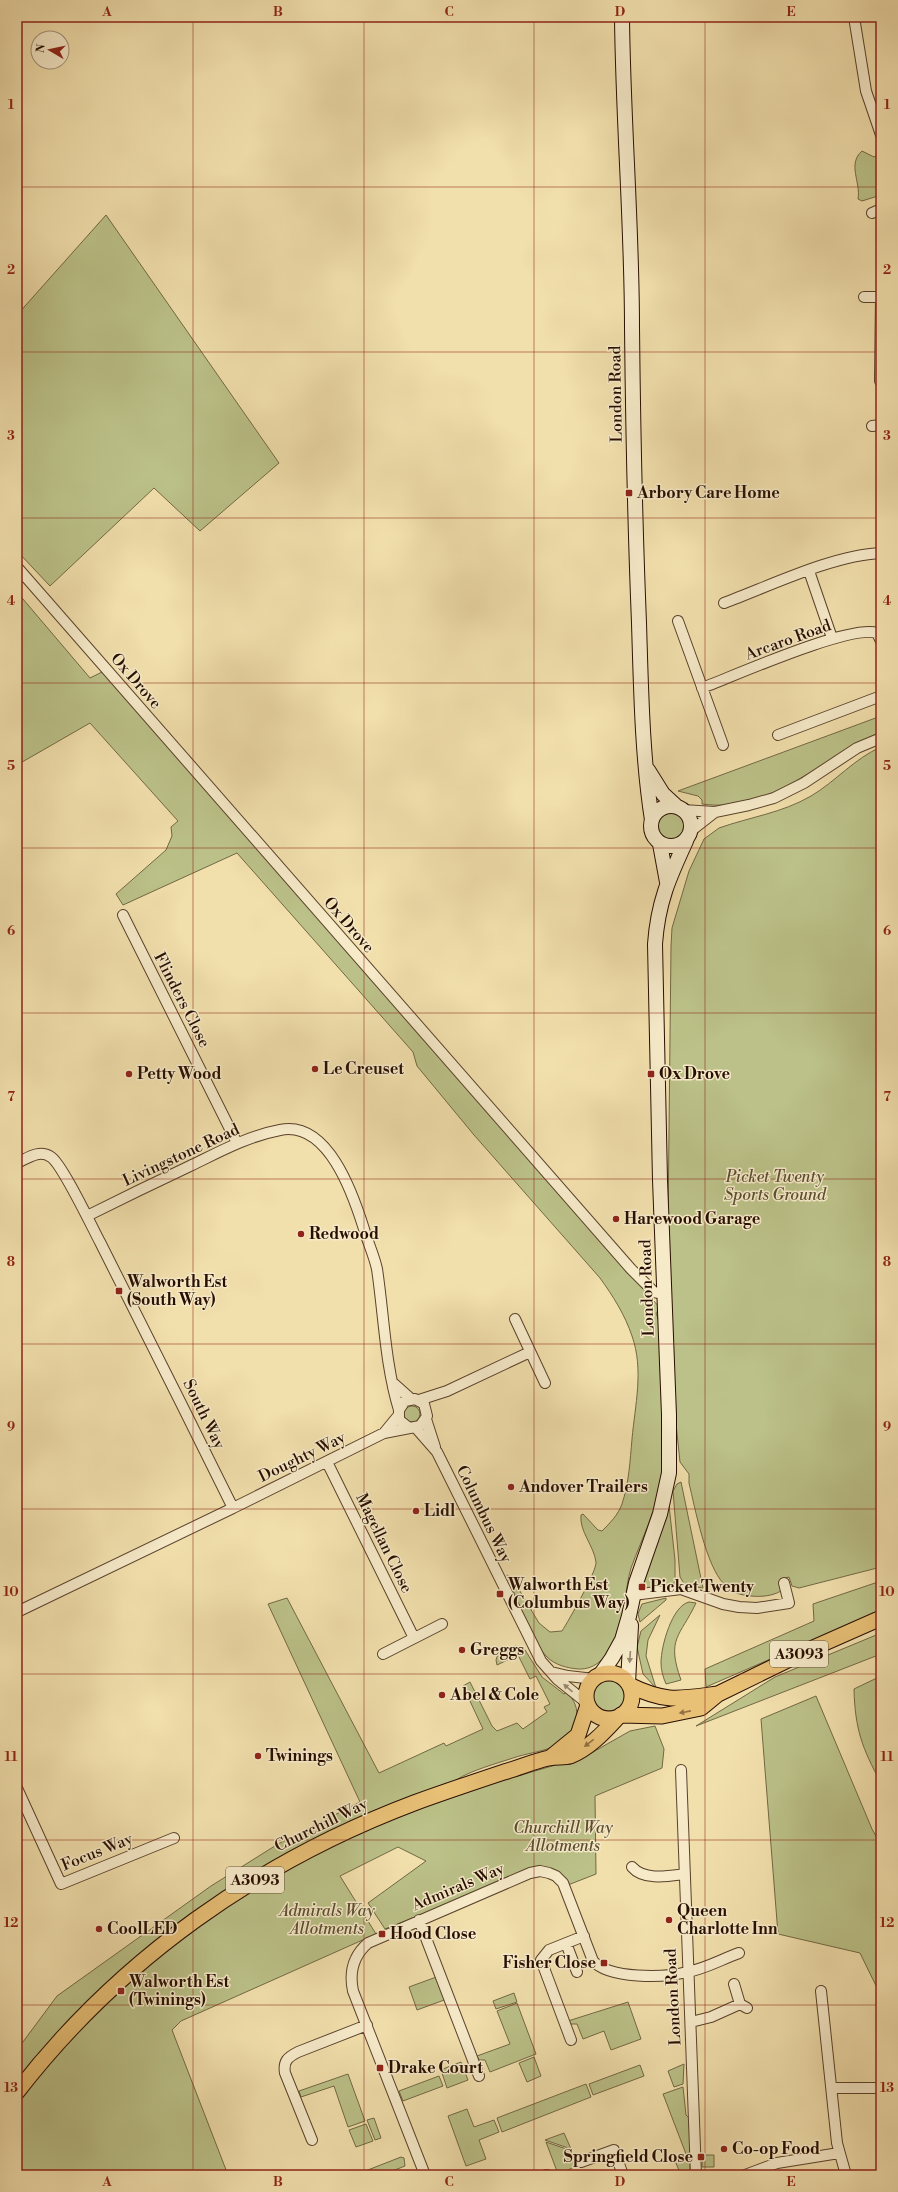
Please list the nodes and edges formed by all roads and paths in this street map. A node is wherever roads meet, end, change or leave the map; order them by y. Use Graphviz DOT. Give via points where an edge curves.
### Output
graph roads {
  1 [pos="622,17"];
  2 [pos="854,18"];
  3 [pos="881,135"];
  4 [pos="864,297"];
  5 [pos="880,297"];
  6 [pos="880,381"];
  7 [pos="881,553"];
  8 [pos="17,567"];
  9 [pos="809,571"];
  10 [pos="724,603"];
  11 [pos="678,621"];
  12 [pos="832,638"];
  13 [pos="881,640"];
  14 [pos="702,688"];
  15 [pos="881,696"];
  16 [pos="778,735"];
  17 [pos="881,738"];
  18 [pos="723,745"];
  19 [pos="647,770"];
  20 [pos="679,808"];
  21 [pos="714,812"];
  22 [pos="652,820"];
  23 [pos="689,835"];
  24 [pos="660,844"];
  25 [pos="667,882"];
  26 [pos="123,914"];
  27 [pos="237,1143"];
  28 [pos="17,1163"];
  29 [pos="87,1216"];
  30 [pos="664,1294"];
  31 [pos="515,1319"];
  32 [pos="530,1352"];
  33 [pos="392,1382"];
  34 [pos="545,1383"];
  35 [pos="447,1391"];
  36 [pos="415,1399"];
  37 [pos="398,1413"];
  38 [pos="427,1414"];
  39 [pos="413,1428"];
  40 [pos="384,1433"];
  41 [pos="437,1452"];
  42 [pos="327,1462"];
  43 [pos="233,1508"];
  44 [pos="784,1582"];
  45 [pos="633,1595"];
  46 [pos="17,1612"];
  47 [pos="629,1616"];
  48 [pos="881,1618"];
  49 [pos="442,1624"];
  50 [pos="414,1638"];
  51 [pos="383,1654"];
  52 [pos="551,1672"];
  53 [pos="597,1677"];
  54 [pos="628,1684"];
  55 [pos="718,1694"];
  56 [pos="588,1704"];
  57 [pos="619,1716"];
  58 [pos="550,1758"];
  59 [pos="681,1770"];
  60 [pos="17,1788"];
  61 [pos="174,1838"];
  62 [pos="632,1867"];
  63 [pos="686,1874"];
  64 [pos="419,1920"];
  65 [pos="584,1936"];
  66 [pos="566,1943"];
  67 [pos="739,1952"];
  68 [pos="577,1972"];
  69 [pos="688,1972"];
  70 [pos="734,1984"];
  71 [pos="821,1991"];
  72 [pos="691,2022"];
  73 [pos="367,2025"];
  74 [pos="571,2040"];
  75 [pos="479,2076"];
  76 [pos="833,2088"];
  77 [pos="875,2088"];
  78 [pos="17,2092"];
  79 [pos="312,2140"];
  80 [pos="839,2153"];
  81 [pos="581,2162"];
  82 [pos="425,2175"];
  83 [pos="623,2175"];
  84 [pos="696,2175"];
  85 [pos="745,2175"];
  86 [pos="846,2175"];
  1 -- 19 [label="main road, London Road" via="623,100 632,288 636,558 642,715"];
  2 -- 3 [label="street" via="866,91"];
  4 -- 5 [label="street"];
  5 -- 6 [label="street"];
  7 -- 9 [label="street" via="855,556"];
  8 -- 30 [label="street, Ox Drove" via="631,1269 654,1292"];
  9 -- 10 [label="street"];
  9 -- 12 [label="street"];
  11 -- 14 [label="street"];
  12 -- 13 [label="street, Arcaro Road" via="869,631 877,633"];
  12 -- 14 [label="street, Arcaro Road"];
  14 -- 18 [label="street"];
  15 -- 16 [label="street"];
  17 -- 21 [label="street" via="846,754 785,793 761,802"];
  19 -- 20 [label="main road" via="663,794"];
  19 -- 22 [label="main road, London Road"];
  20 -- 21 [label="street"];
  20 -- 22 [label="main road" via="664,807"];
  20 -- 23 [label="main road" via="690,818"];
  21 -- 23 [label="street"];
  22 -- 24 [label="main road, London Road" via="652,833"];
  23 -- 24 [label="main road" via="673,847"];
  23 -- 25 [label="main road, London Road"];
  24 -- 25 [label="main road, London Road"];
  25 -- 30 [label="main road, London Road" via="659,912 655,944"];
  26 -- 27 [label="street, Flinders Close"];
  27 -- 29 [label="street, Livingstone Road"];
  27 -- 33 [label="street, Livingstone Road" via="280,1130 300,1130 320,1141 333,1159 348,1185 377,1269"];
  28 -- 29 [label="street, South Way" via="36,1154 52,1157"];
  29 -- 43 [label="street, South Way"];
  30 -- 45 [label="main road, London Road" via="669,1422 668,1473 660,1514"];
  31 -- 32 [label="street"];
  32 -- 34 [label="street"];
  32 -- 35 [label="street"];
  33 -- 36 [label="street"];
  33 -- 37 [label="street, Livingstone Road"];
  35 -- 36 [label="street"];
  35 -- 38 [label="street"];
  36 -- 37 [label="street" via="405,1401"];
  36 -- 38 [label="street"];
  37 -- 39 [label="street" via="401,1422"];
  37 -- 40 [label="street, Doughty Way"];
  38 -- 39 [label="street"];
  38 -- 41 [label="street, Columbus Way"];
  39 -- 40 [label="street, Doughty Way"];
  39 -- 41 [label="street, Columbus Way"];
  40 -- 42 [label="street, Doughty Way"];
  41 -- 52 [label="street, Columbus Way" via="524,1630 541,1661"];
  42 -- 43 [label="street, Doughty Way"];
  42 -- 50 [label="street, Magellan Close"];
  43 -- 46 [label="street"];
  44 -- 45 [label="street" via="789,1603 757,1608 730,1606 681,1589"];
  45 -- 47 [label="main road, London Road"];
  47 -- 53 [label="main road, London Road" via="619,1646"];
  47 -- 54 [label="main road, London Road, one-way" via="632,1628"];
  48 -- 55 [label="main road, A3093"];
  49 -- 50 [label="street"];
  50 -- 51 [label="street"];
  52 -- 53 [label="street" via="568,1676"];
  56 -- 52 [label="street, Columbus Way, one-way"];
  53 -- 54 [label="main road" via="609,1673 617,1674"];
  53 -- 56 [label="main road" via="587,1690"];
  54 -- 55 [label="main road, A3093" via="650,1695 671,1699"];
  54 -- 57 [label="main road" via="631,1702 626,1711"];
  55 -- 57 [label="main road, A3093, one-way" via="701,1708 691,1711 654,1716"];
  56 -- 57 [label="main road" via="595,1714 601,1717"];
  56 -- 58 [label="main road, Churchill Way / A3093" via="578,1735"];
  57 -- 58 [label="main road, Churchill Way / A3093, one-way" via="600,1735 576,1753"];
  58 -- 78 [label="main road, Churchill Way / A3093" via="415,1802 310,1849 242,1887 184,1927 119,1981 73,2026"];
  59 -- 63 [label="street, London Road"];
  60 -- 61 [label="street, Focus Way" via="61,1884"];
  62 -- 63 [label="street" via="637,1873 651,1875"];
  63 -- 69 [label="street, London Road"];
  64 -- 65 [label="street, Admirals Way" via="530,1873 544,1872 556,1876 563,1883"];
  64 -- 73 [label="street, Admirals Way" via="375,1938 356,1956 352,1968 352,1984"];
  64 -- 75 [label="street"];
  65 -- 66 [label="street"];
  65 -- 69 [label="street, Admirals Way" via="593,1961 604,1969 636,1975"];
  66 -- 68 [label="street"];
  66 -- 74 [label="street" via="546,1952 541,1963"];
  67 -- 69 [label="street, Admirals Way"];
  69 -- 72 [label="street, London Road"];
  70 -- 72 [label="street" via="744,2006"];
  71 -- 76 [label="street"];
  72 -- 84 [label="street, London Road"];
  73 -- 79 [label="street" via="298,2052 288,2057 285,2062 285,2073"];
  73 -- 82 [label="street, Admirals Way"];
  76 -- 77 [label="street"];
  76 -- 80 [label="street"];
  80 -- 85 [label="street" via="777,2163"];
  80 -- 86 [label="street"];
  81 -- 83 [label="street" via="614,2150"];
}
